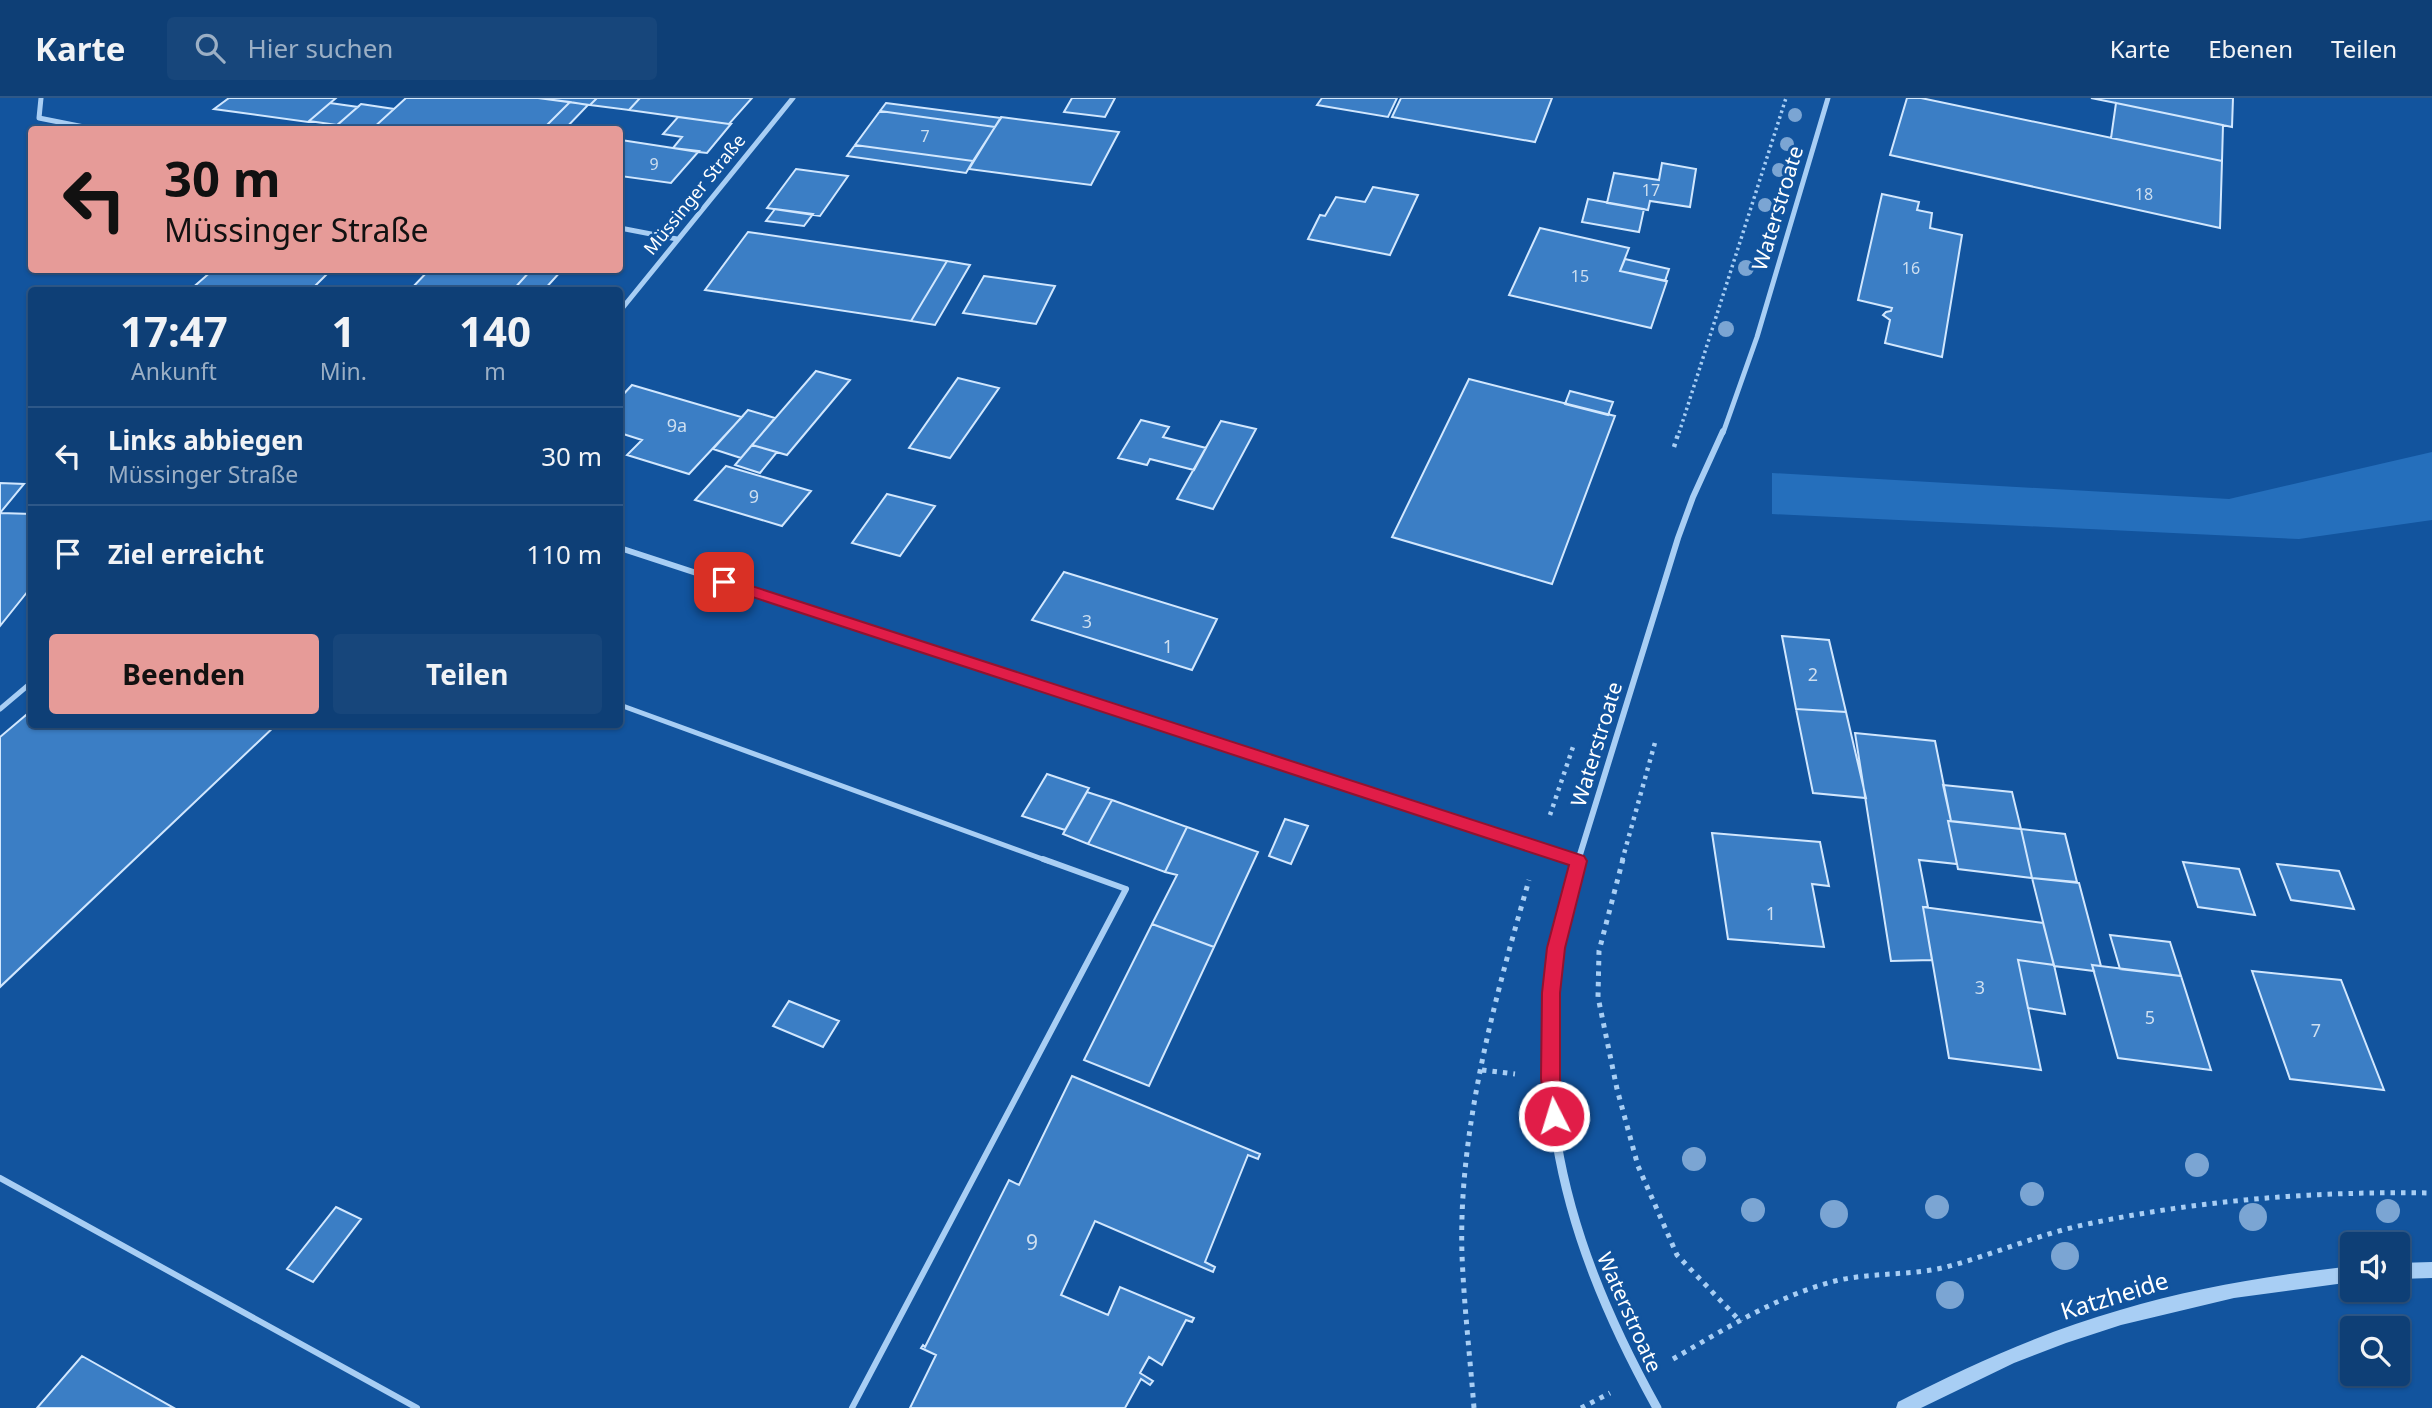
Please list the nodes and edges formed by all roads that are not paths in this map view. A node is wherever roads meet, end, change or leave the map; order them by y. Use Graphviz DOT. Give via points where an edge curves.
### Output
graph roads {
  1 [pos="41,98"];
  2 [pos="793,98"];
  3 [pos="1828,98"];
  4 [pos="79,126"];
  5 [pos="623,229"];
  6 [pos="677,239"];
  7 [pos="623,307"];
  8 [pos="623,549"];
  9 [pos="28,685"];
  10 [pos="623,706"];
  11 [pos="0,709"];
  12 [pos="1578,861"];
  13 [pos="0,1178"];
  14 [pos="2432,1270"];
  15 [pos="2410,1271"];
  16 [pos="2340,1276"];
  17 [pos="417,1408"];
  18 [pos="852,1408"];
  19 [pos="1657,1408"];
  20 [pos="1904,1408"];
  1 -- 4 [label="street" via="39,118"];
  2 -- 6 [label="street, Müssinger Straße"];
  3 -- 12 [label="street, Waterstroate" via="1747,365 1730,416 1688,509"];
  5 -- 6 [label="street"];
  6 -- 7 [label="street, Müssinger Straße"];
  8 -- 12 [label="street"];
  9 -- 11 [label="lane"];
  10 -- 18 [label="lane" via="1126,889"];
  12 -- 19 [label="street, Waterstroate" via="1556,948 1551,993 1554,1116 1570,1207 1588,1264"];
  13 -- 17 [label="lane"];
  14 -- 15 [label="street"];
  16 -- 20 [label="street, Katzheide" via="2235,1289 2130,1314 2012,1354"];
}
